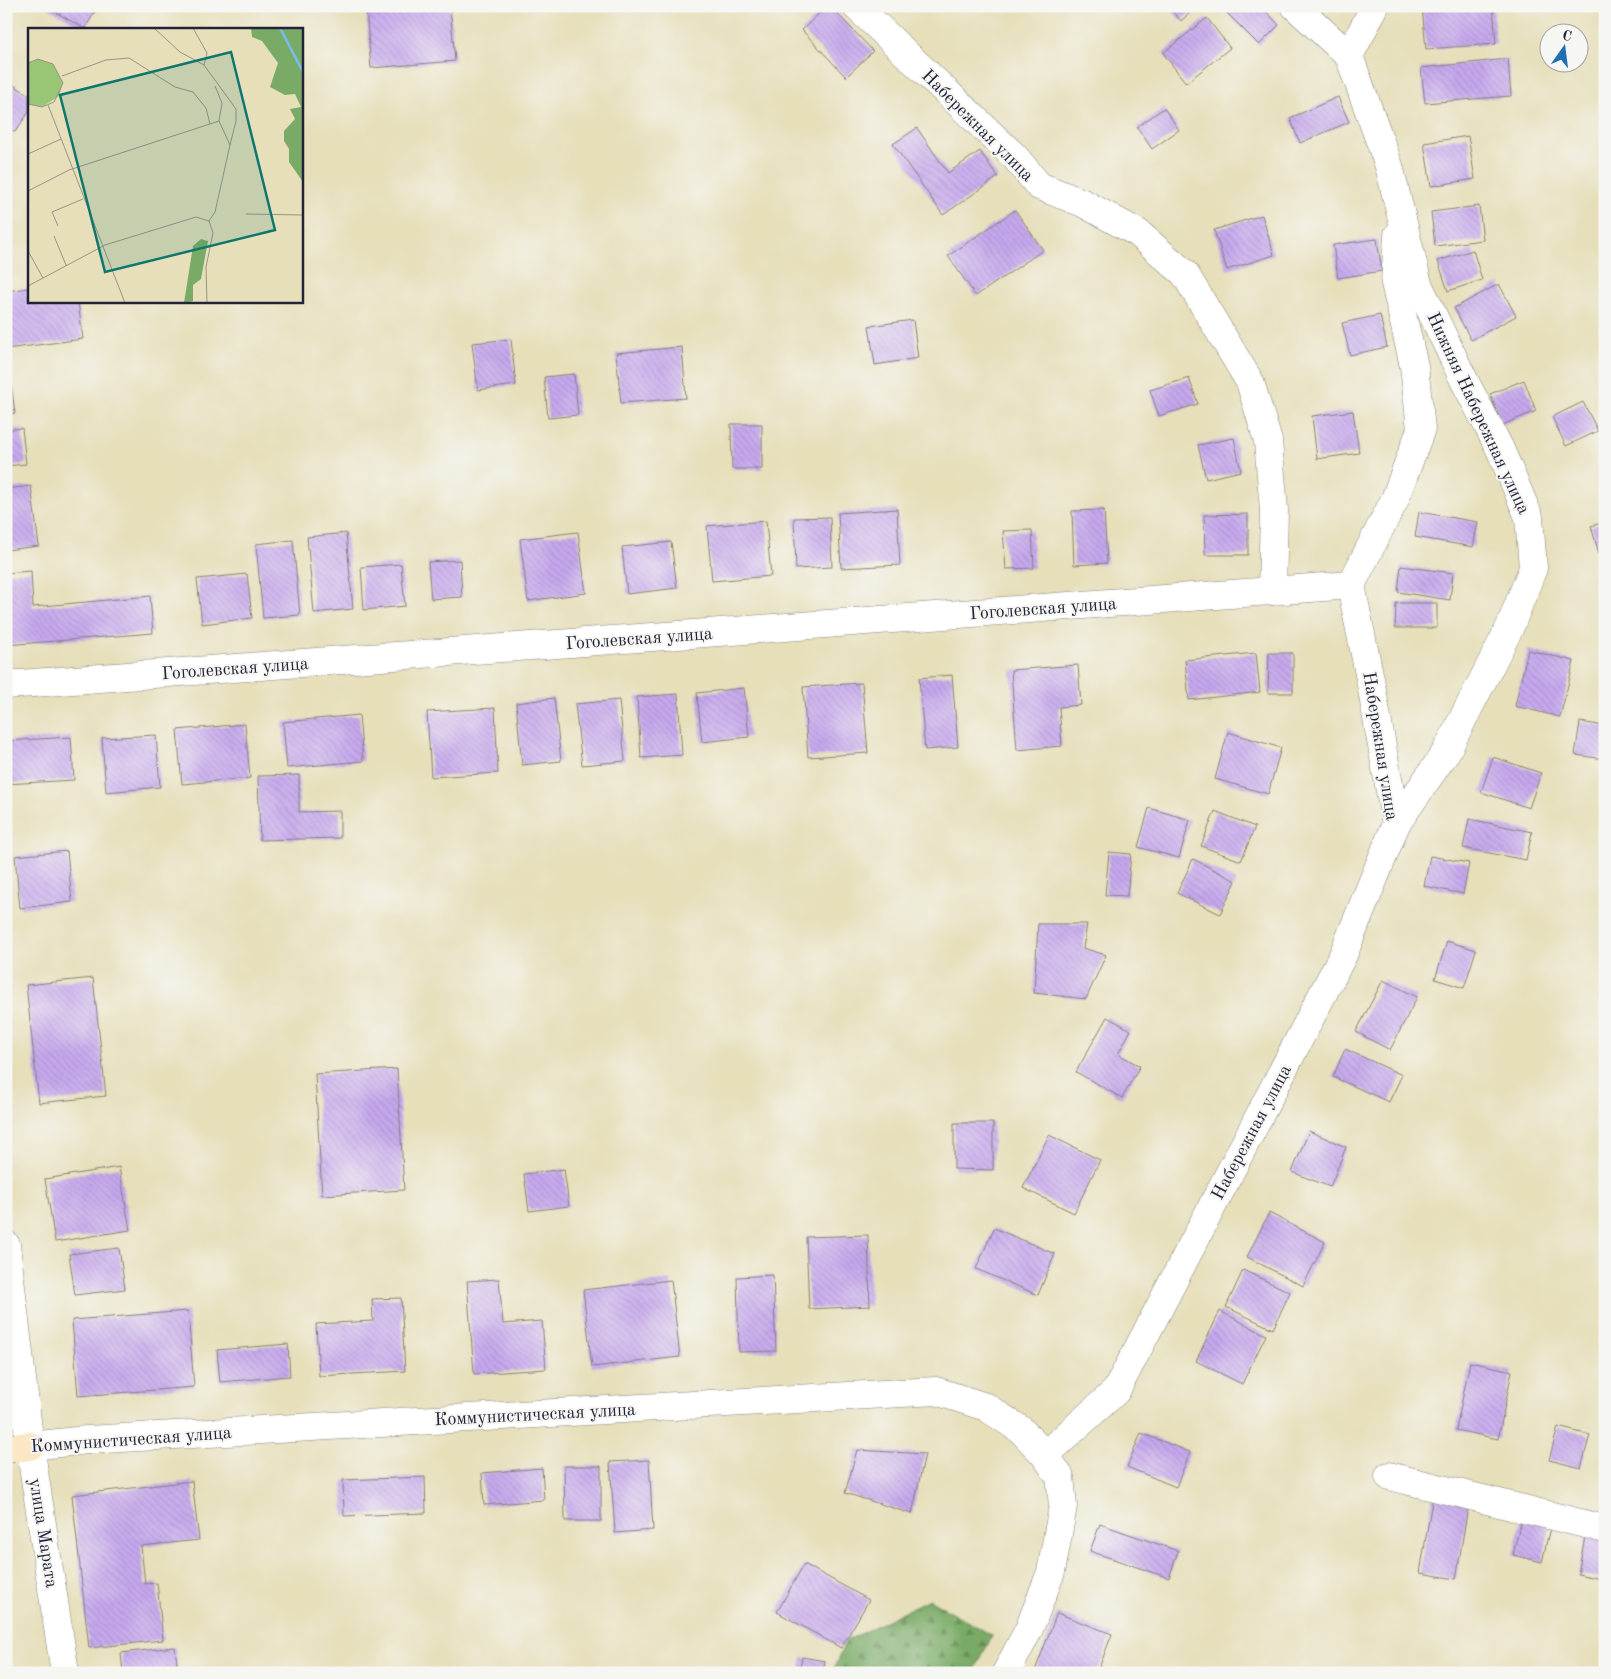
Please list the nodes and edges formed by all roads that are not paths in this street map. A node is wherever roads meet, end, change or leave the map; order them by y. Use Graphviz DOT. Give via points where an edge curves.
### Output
graph roads {
  1 [pos="856,6"];
  2 [pos="1295,6"];
  3 [pos="1375,6"];
  4 [pos="1349,56"];
  5 [pos="1400,212"];
  6 [pos="1351,586"];
  7 [pos="1272,591"];
  8 [pos="6,685"];
  9 [pos="1396,824"];
  10 [pos="6,1245"];
  11 [pos="18,1448"];
  12 [pos="1045,1455"];
  13 [pos="1389,1476"];
  14 [pos="1605,1529"];
  15 [pos="65,1673"];
  16 [pos="1006,1673"];
  1 -- 7 [label="street, Набережная улица" via="1015,156 1038,186 1083,202 1138,233 1185,274 1250,382 1268,441 1274,510"];
  2 -- 4 [label="street, Нижняя Набережная улица"];
  3 -- 4 [label="street"];
  4 -- 5 [label="street, Нижняя Набережная улица" via="1389,166"];
  5 -- 6 [label="street, Нижняя Набережная улица" via="1395,282 1414,366 1421,429 1395,499"];
  5 -- 9 [label="street, Нижняя Набережная улица" via="1418,284 1500,449 1529,517 1533,568 1509,629 1446,752"];
  6 -- 7 [label="street"];
  6 -- 9 [label="street, Набережная улица"];
  7 -- 8 [label="street, Гоголевская улица"];
  9 -- 12 [label="street, Набережная улица" via="1343,955 1116,1391"];
  10 -- 11 [label="street, улица Марата"];
  11 -- 12 [label="street, Коммунистическая улица" via="87,1440 936,1390 986,1406 1021,1430"];
  11 -- 15 [label="street, улица Марата"];
  12 -- 16 [label="street" via="1060,1477 1063,1506 1051,1572 1029,1629"];
  13 -- 14 [label="street"];
}
